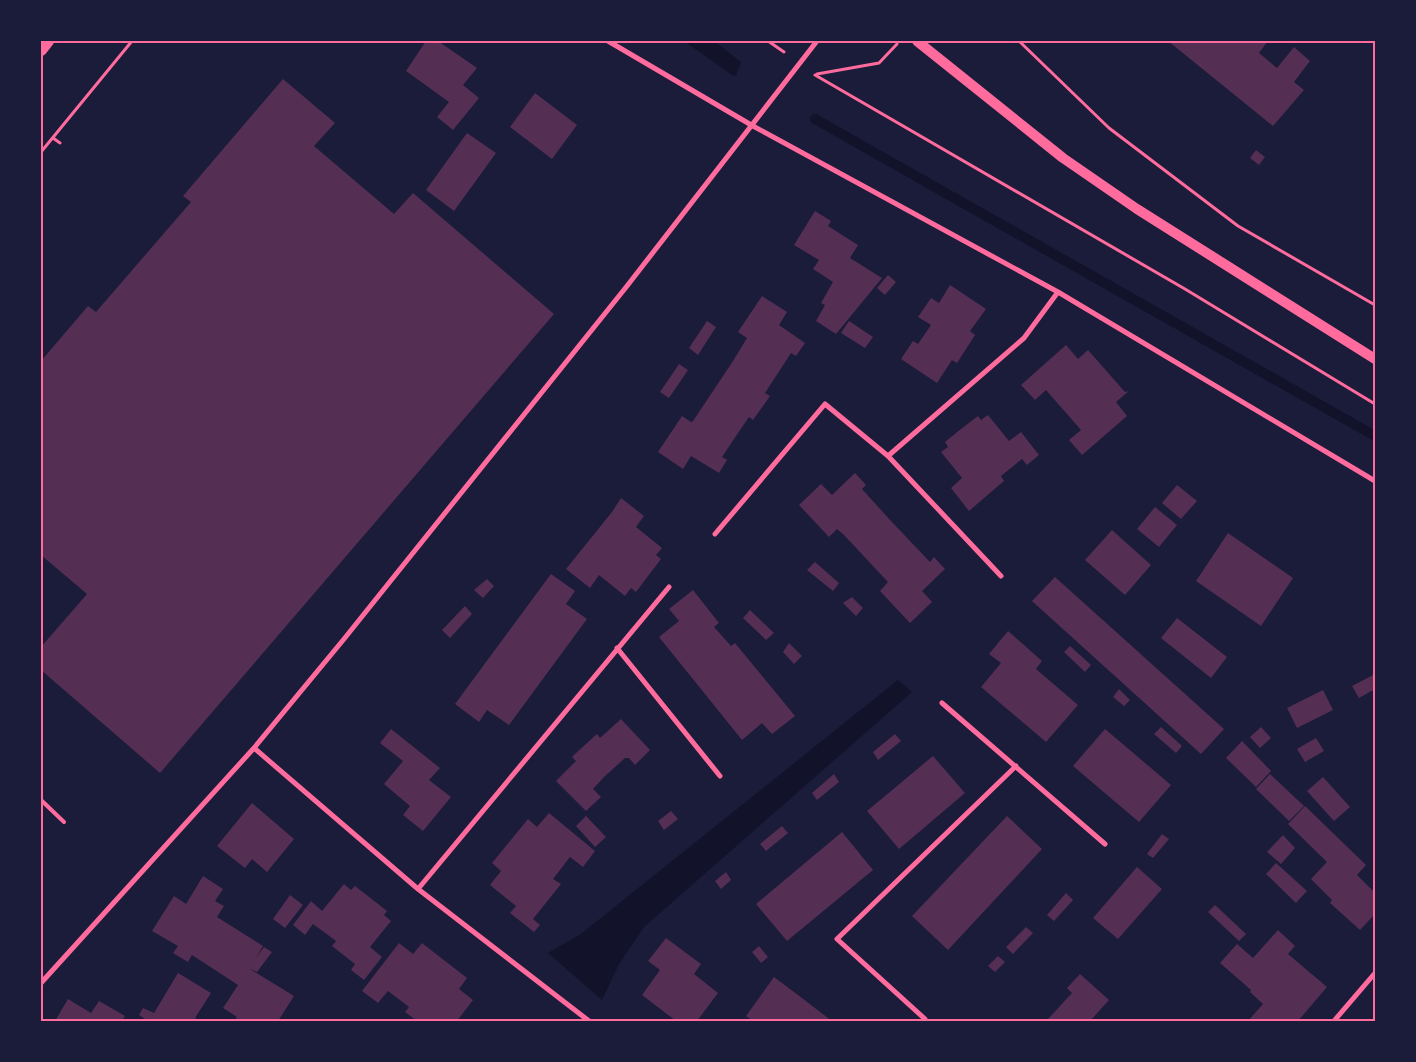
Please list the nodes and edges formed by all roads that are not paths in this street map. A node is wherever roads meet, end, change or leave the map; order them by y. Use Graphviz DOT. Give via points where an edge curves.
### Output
graph roads {
  1 [pos="48,41"];
  2 [pos="608,41"];
  3 [pos="817,41"];
  4 [pos="917,41"];
  5 [pos="41,50"];
  6 [pos="753,126"];
  7 [pos="1058,292"];
  8 [pos="1375,358"];
  9 [pos="888,456"];
  10 [pos="1375,481"];
  11 [pos="715,534"];
  12 [pos="1001,576"];
  13 [pos="669,587"];
  14 [pos="617,648"];
  15 [pos="942,703"];
  16 [pos="254,748"];
  17 [pos="1016,766"];
  18 [pos="720,776"];
  19 [pos="41,800"];
  20 [pos="64,822"];
  21 [pos="1105,844"];
  22 [pos="418,889"];
  23 [pos="1375,973"];
  24 [pos="41,983"];
  25 [pos="589,1021"];
  26 [pos="924,1021"];
  27 [pos="1334,1021"];
  1 -- 5 [label="main road"];
  2 -- 6 [label="street"];
  3 -- 6 [label="street"];
  4 -- 8 [label="main road" via="1063,158 1137,209"];
  6 -- 7 [label="street"];
  6 -- 16 [label="street"];
  7 -- 9 [label="street" via="1024,338"];
  7 -- 10 [label="street"];
  9 -- 11 [label="street" via="825,404"];
  9 -- 12 [label="street"];
  13 -- 14 [label="street"];
  14 -- 18 [label="street"];
  14 -- 22 [label="street"];
  15 -- 17 [label="street"];
  16 -- 22 [label="street"];
  16 -- 24 [label="street"];
  17 -- 21 [label="street"];
  17 -- 26 [label="street" via="836,939"];
  19 -- 20 [label="lane"];
  22 -- 25 [label="street"];
  23 -- 27 [label="street"];
}
